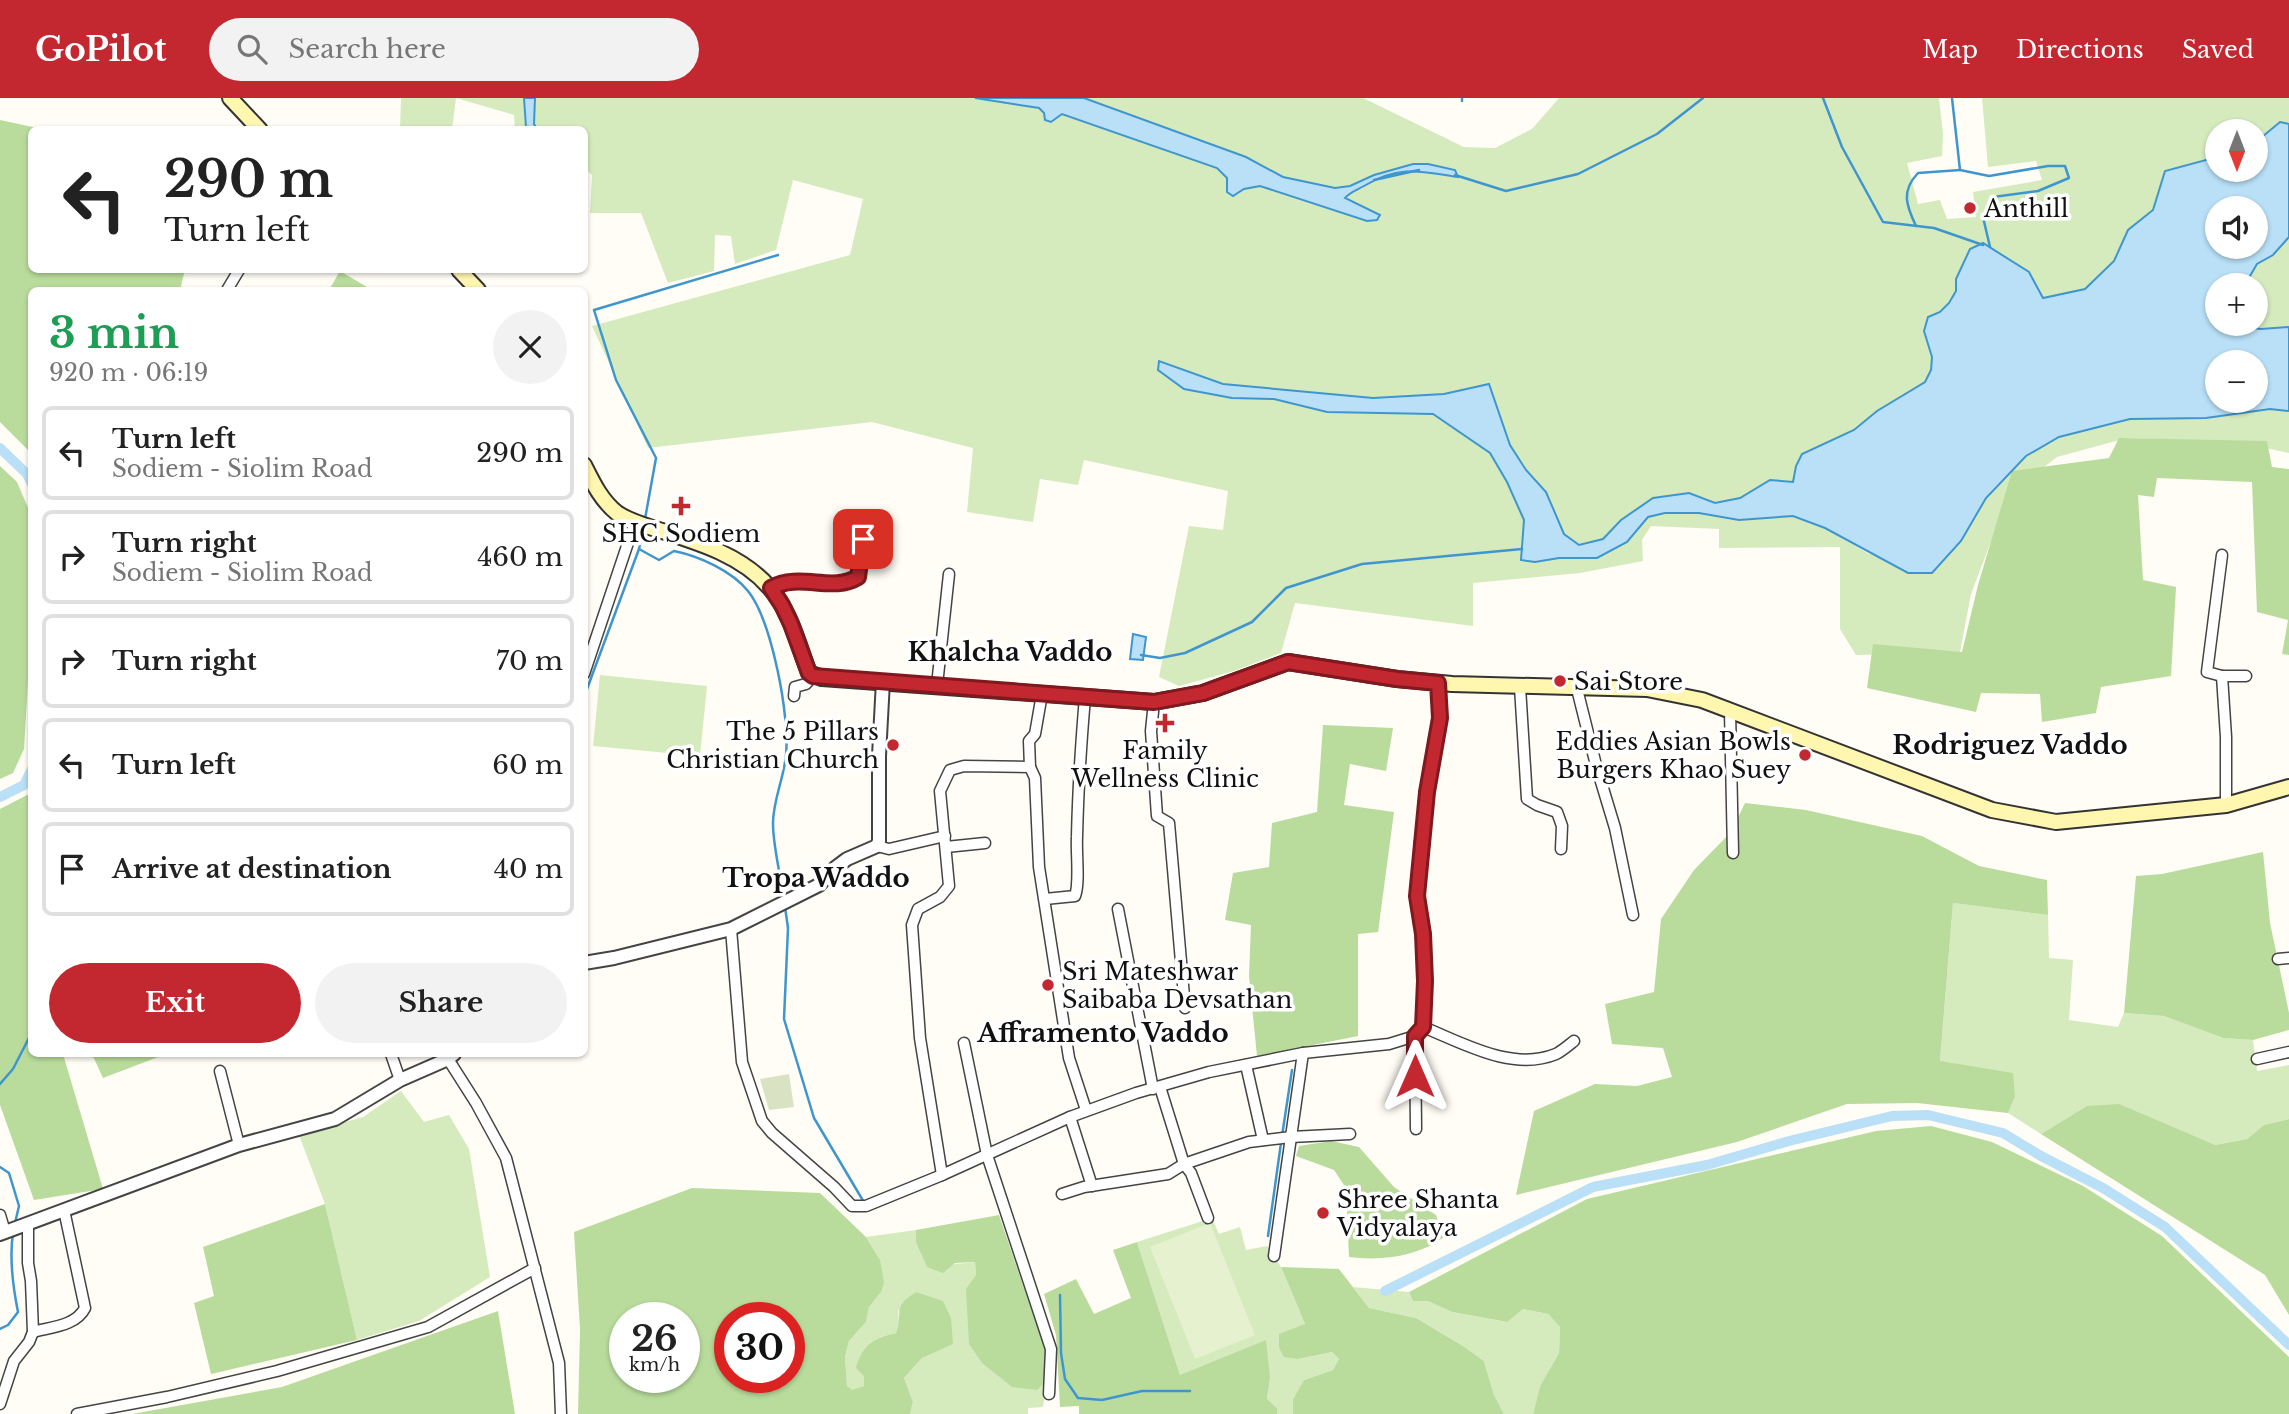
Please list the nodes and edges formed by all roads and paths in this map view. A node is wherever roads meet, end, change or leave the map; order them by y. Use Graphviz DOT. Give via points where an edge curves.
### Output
graph roads {
  1 [pos="230,98"];
  2 [pos="256,126"];
  3 [pos="462,273"];
  4 [pos="475,287"];
  5 [pos="588,473"];
  6 [pos="641,524"];
  7 [pos="863,539"];
  8 [pos="2222,555"];
  9 [pos="949,574"];
  10 [pos="771,588"];
  11 [pos="588,663"];
  12 [pos="813,676"];
  13 [pos="2246,676"];
  14 [pos="2222,677"];
  15 [pos="883,681"];
  16 [pos="1438,683"];
  17 [pos="937,685"];
  18 [pos="1520,687"];
  19 [pos="1577,689"];
  20 [pos="1042,694"];
  21 [pos="794,696"];
  22 [pos="1085,697"];
  23 [pos="1154,702"];
  24 [pos="1730,711"];
  25 [pos="1030,768"];
  26 [pos="2289,787"];
  27 [pos="2226,805"];
  28 [pos="945,842"];
  29 [pos="985,843"];
  30 [pos="877,846"];
  31 [pos="1561,849"];
  32 [pos="1732,853"];
  33 [pos="1045,899"];
  34 [pos="1118,909"];
  35 [pos="1633,915"];
  36 [pos="731,929"];
  37 [pos="2289,958"];
  38 [pos="2278,959"];
  39 [pos="588,962"];
  40 [pos="1185,1008"];
  41 [pos="1423,1027"];
  42 [pos="1415,1036"];
  43 [pos="1574,1041"];
  44 [pos="964,1043"];
  45 [pos="1303,1052"];
  46 [pos="2289,1052"];
  47 [pos="392,1057"];
  48 [pos="449,1057"];
  49 [pos="452,1057"];
  50 [pos="2257,1059"];
  51 [pos="1247,1065"];
  52 [pos="220,1071"];
  53 [pos="400,1080"];
  54 [pos="1157,1088"];
  55 [pos="1086,1110"];
  56 [pos="1070,1116"];
  57 [pos="1416,1129"];
  58 [pos="1350,1134"];
  59 [pos="1291,1137"];
  60 [pos="1263,1140"];
  61 [pos="239,1145"];
  62 [pos="987,1154"];
  63 [pos="1184,1164"];
  64 [pos="942,1175"];
  65 [pos="1092,1186"];
  66 [pos="1062,1194"];
  67 [pos="64,1210"];
  68 [pos="0,1215"];
  69 [pos="1208,1218"];
  70 [pos="12,1229"];
  71 [pos="1274,1256"];
  72 [pos="534,1268"];
  73 [pos="33,1332"];
  74 [pos="1049,1394"];
  75 [pos="0,1404"];
  76 [pos="77,1414"];
  77 [pos="561,1414"];
  1 -- 2 [label="main road"];
  3 -- 4 [label="main road"];
  5 -- 6 [label="main road" via="598,494 618,513"];
  6 -- 10 [label="main road" via="738,561"];
  6 -- 11 [label="street"];
  7 -- 10 [label="street" via="858,577 848,583 784,581"];
  8 -- 14 [label="street" via="2207,672"];
  9 -- 17 [label="street"];
  10 -- 12 [label="main road"];
  12 -- 15 [label="main road"];
  12 -- 21 [label="street" via="795,687"];
  13 -- 14 [label="street"];
  14 -- 27 [label="street"];
  15 -- 17 [label="main road"];
  15 -- 30 [label="street"];
  16 -- 18 [label="main road"];
  16 -- 23 [label="main road" via="1288,662 1203,693"];
  16 -- 41 [label="street" via="1440,718 1417,896 1423,934"];
  17 -- 20 [label="main road"];
  18 -- 19 [label="main road"];
  18 -- 31 [label="street" via="1527,799 1557,812"];
  19 -- 24 [label="main road" via="1647,689"];
  19 -- 35 [label="street"];
  20 -- 22 [label="main road"];
  20 -- 25 [label="street" via="1030,741"];
  22 -- 23 [label="main road"];
  22 -- 33 [label="street" via="1078,888 1075,896"];
  23 -- 40 [label="street" via="1151,731 1157,816 1169,823"];
  24 -- 27 [label="main road" via="1992,810 2018,815 2056,822"];
  24 -- 32 [label="street"];
  25 -- 28 [label="street" via="964,766 950,770 940,791"];
  25 -- 33 [label="street" via="1035,778 1038,867"];
  26 -- 27 [label="main road"];
  28 -- 29 [label="street"];
  28 -- 30 [label="street" via="889,849"];
  28 -- 64 [label="street" via="949,886 918,909 912,925 920,1038"];
  30 -- 36 [label="street" via="847,859 819,885"];
  33 -- 55 [label="street" via="1069,1058"];
  34 -- 54 [label="street"];
  36 -- 39 [label="street"];
  36 -- 64 [label="street" via="742,1062 762,1121 772,1133 852,1206 866,1206"];
  37 -- 38 [label="street"];
  41 -- 42 [label="street"];
  41 -- 43 [label="street" via="1505,1058 1538,1058 1557,1053"];
  42 -- 45 [label="street" via="1389,1044"];
  42 -- 57 [label="street"];
  44 -- 62 [label="street"];
  45 -- 51 [label="street"];
  45 -- 59 [label="street"];
  46 -- 50 [label="street"];
  47 -- 53 [label="street"];
  48 -- 53 [label="street"];
  49 -- 72 [label="street" via="506,1158"];
  51 -- 54 [label="street"];
  51 -- 60 [label="street"];
  52 -- 61 [label="street"];
  53 -- 61 [label="street" via="335,1119"];
  54 -- 55 [label="street"];
  54 -- 63 [label="street"];
  55 -- 56 [label="street"];
  56 -- 62 [label="street"];
  56 -- 65 [label="street"];
  58 -- 59 [label="street"];
  59 -- 60 [label="street"];
  59 -- 71 [label="street"];
  60 -- 63 [label="street"];
  61 -- 67 [label="street"];
  62 -- 64 [label="street"];
  62 -- 74 [label="street" via="1051,1349"];
  63 -- 65 [label="street" via="1168,1174"];
  63 -- 69 [label="street"];
  65 -- 66 [label="street"];
  67 -- 70 [label="street"];
  67 -- 73 [label="street" via="85,1308 73,1321"];
  68 -- 70 [label="street"];
  70 -- 73 [label="street" via="28,1263"];
  72 -- 76 [label="street" via="428,1327 277,1371"];
  72 -- 77 [label="street" via="559,1363"];
  73 -- 75 [label="street" via="14,1361"];
}
